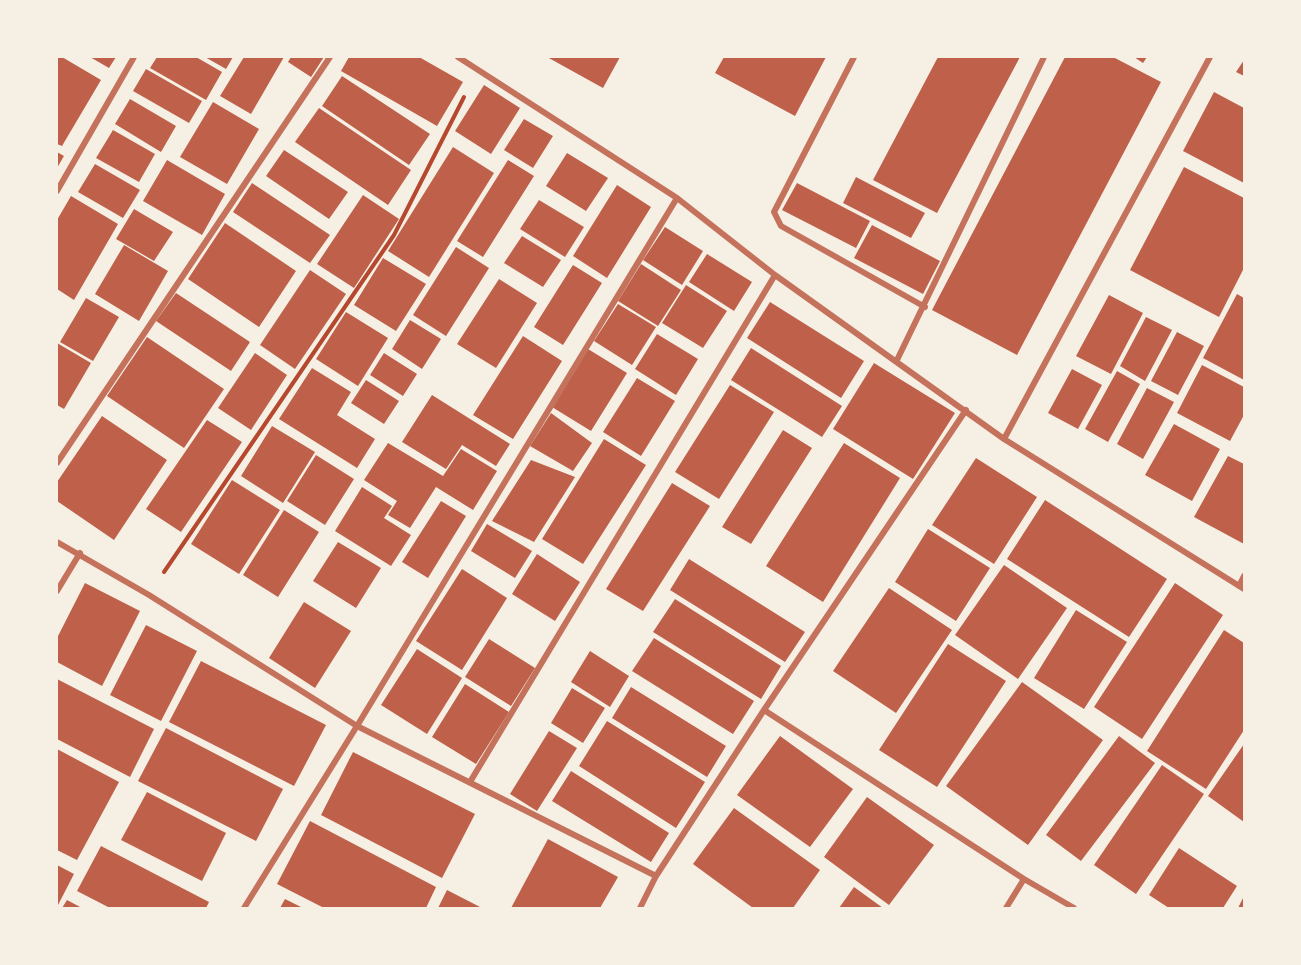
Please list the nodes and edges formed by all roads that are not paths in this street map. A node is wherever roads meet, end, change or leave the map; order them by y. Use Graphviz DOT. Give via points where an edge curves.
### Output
graph roads {
  1 [pos="134,57"];
  2 [pos="330,57"];
  3 [pos="458,57"];
  4 [pos="854,57"];
  5 [pos="1044,57"];
  6 [pos="1210,57"];
  7 [pos="57,191"];
  8 [pos="677,198"];
  9 [pos="775,274"];
  10 [pos="925,307"];
  11 [pos="897,360"];
  12 [pos="966,410"];
  13 [pos="1004,439"];
  14 [pos="57,464"];
  15 [pos="57,542"];
  16 [pos="80,553"];
  17 [pos="1244,576"];
  18 [pos="1241,587"];
  19 [pos="57,591"];
  20 [pos="764,710"];
  21 [pos="357,726"];
  22 [pos="470,782"];
  23 [pos="656,876"];
  24 [pos="1024,879"];
  25 [pos="243,908"];
  26 [pos="640,908"];
  27 [pos="1006,908"];
  28 [pos="1074,908"];
  1 -- 7 [label="street"];
  2 -- 14 [label="street"];
  3 -- 8 [label="street"];
  4 -- 10 [label="street" via="774,212 781,226"];
  5 -- 10 [label="street"];
  6 -- 13 [label="street"];
  8 -- 9 [label="street"];
  8 -- 21 [label="street"];
  9 -- 11 [label="street"];
  9 -- 22 [label="street"];
  10 -- 11 [label="street"];
  11 -- 12 [label="street"];
  12 -- 13 [label="street"];
  12 -- 20 [label="street"];
  13 -- 18 [label="street"];
  15 -- 16 [label="street"];
  16 -- 19 [label="street"];
  16 -- 21 [label="street"];
  17 -- 18 [label="street"];
  20 -- 23 [label="street"];
  20 -- 24 [label="street"];
  21 -- 22 [label="street"];
  21 -- 25 [label="street"];
  22 -- 23 [label="street"];
  23 -- 26 [label="street"];
  24 -- 27 [label="street"];
  24 -- 28 [label="street"];
}
